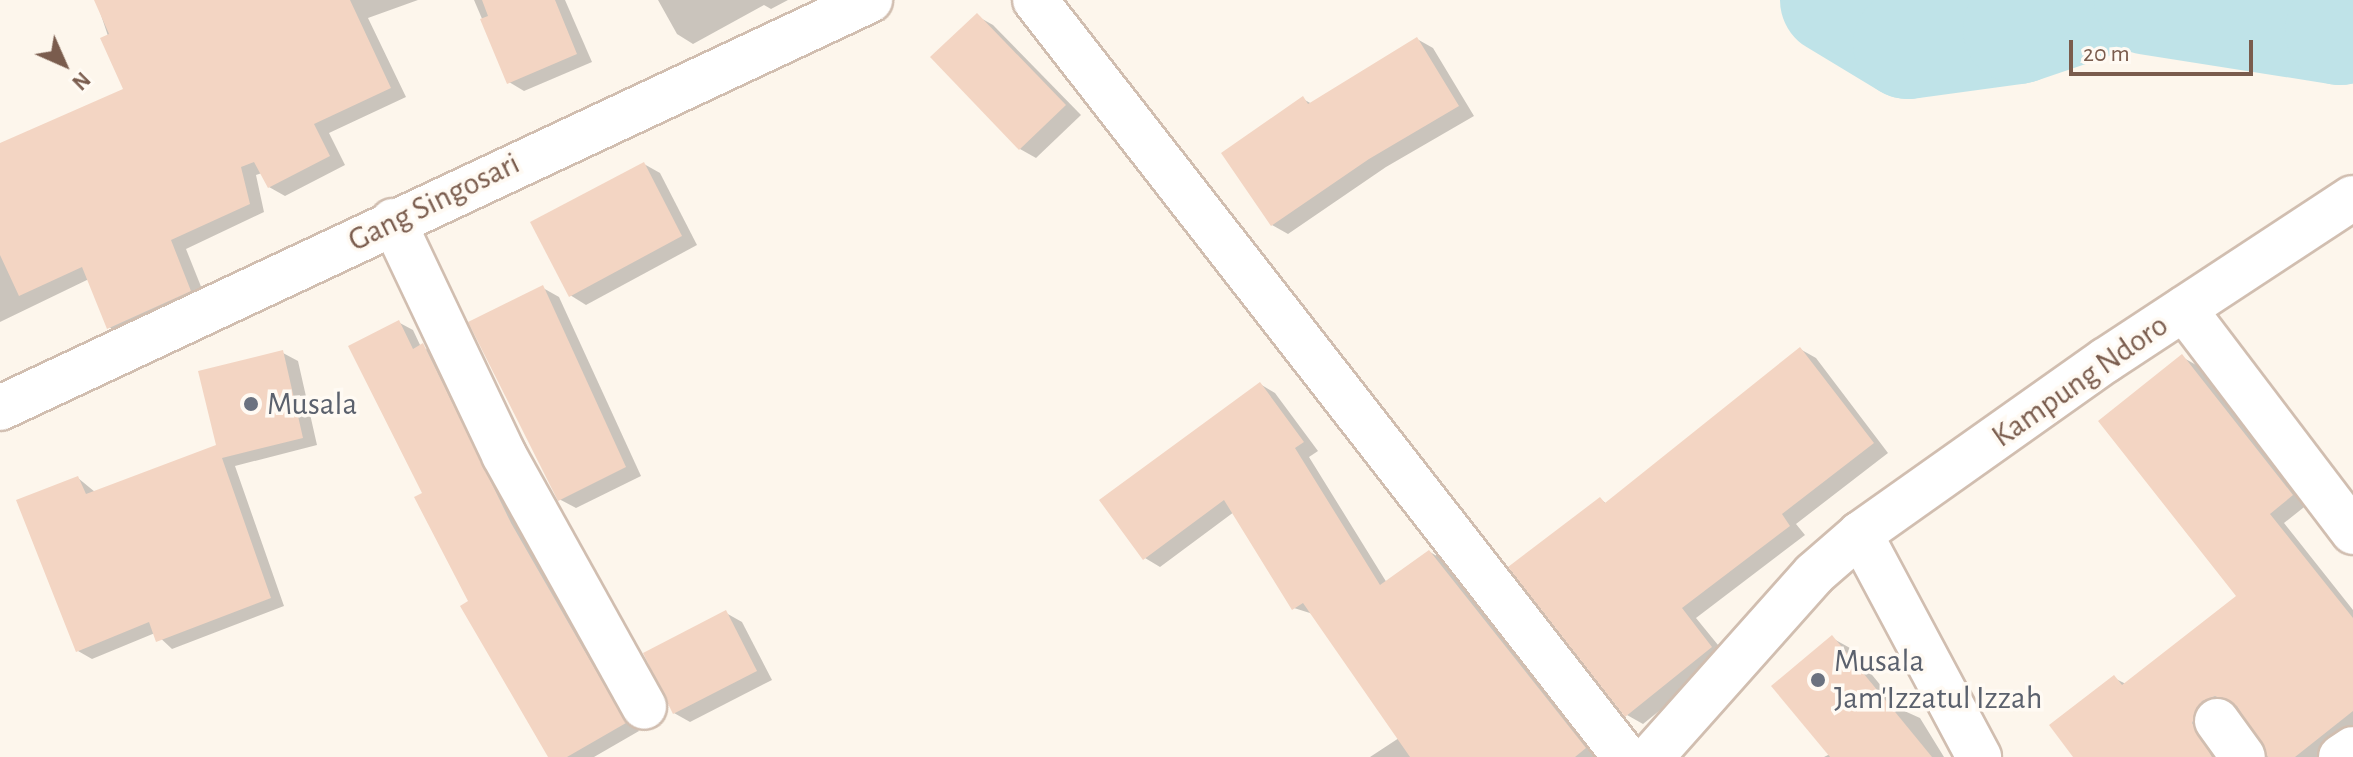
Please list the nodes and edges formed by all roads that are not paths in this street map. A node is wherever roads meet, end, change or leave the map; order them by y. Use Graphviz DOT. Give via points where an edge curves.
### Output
graph roads {
  1 [pos="870,0"];
  2 [pos="1035,0"];
  3 [pos="2353,198"];
  4 [pos="393,221"];
  5 [pos="2184,309"];
  6 [pos="0,408"];
  7 [pos="2353,532"];
  8 [pos="1860,534"];
  9 [pos="644,707"];
  10 [pos="2217,721"];
  11 [pos="2353,749"];
  12 [pos="1625,757"];
  13 [pos="1651,757"];
  14 [pos="1979,757"];
  15 [pos="2243,757"];
  16 [pos="2341,757"];
  1 -- 4 [label="street, Gang Singosari"];
  2 -- 12 [label="street"];
  3 -- 5 [label="street, Kampung Ndoro"];
  4 -- 6 [label="street, Gang Singosari" via="172,332"];
  4 -- 9 [label="street" via="504,455"];
  5 -- 7 [label="street"];
  5 -- 8 [label="street, Kampung Ndoro"];
  8 -- 13 [label="street, Kampung Ndoro" via="1814,574"];
  8 -- 14 [label="street"];
  10 -- 15 [label="street"];
  11 -- 16 [label="street"];
}
